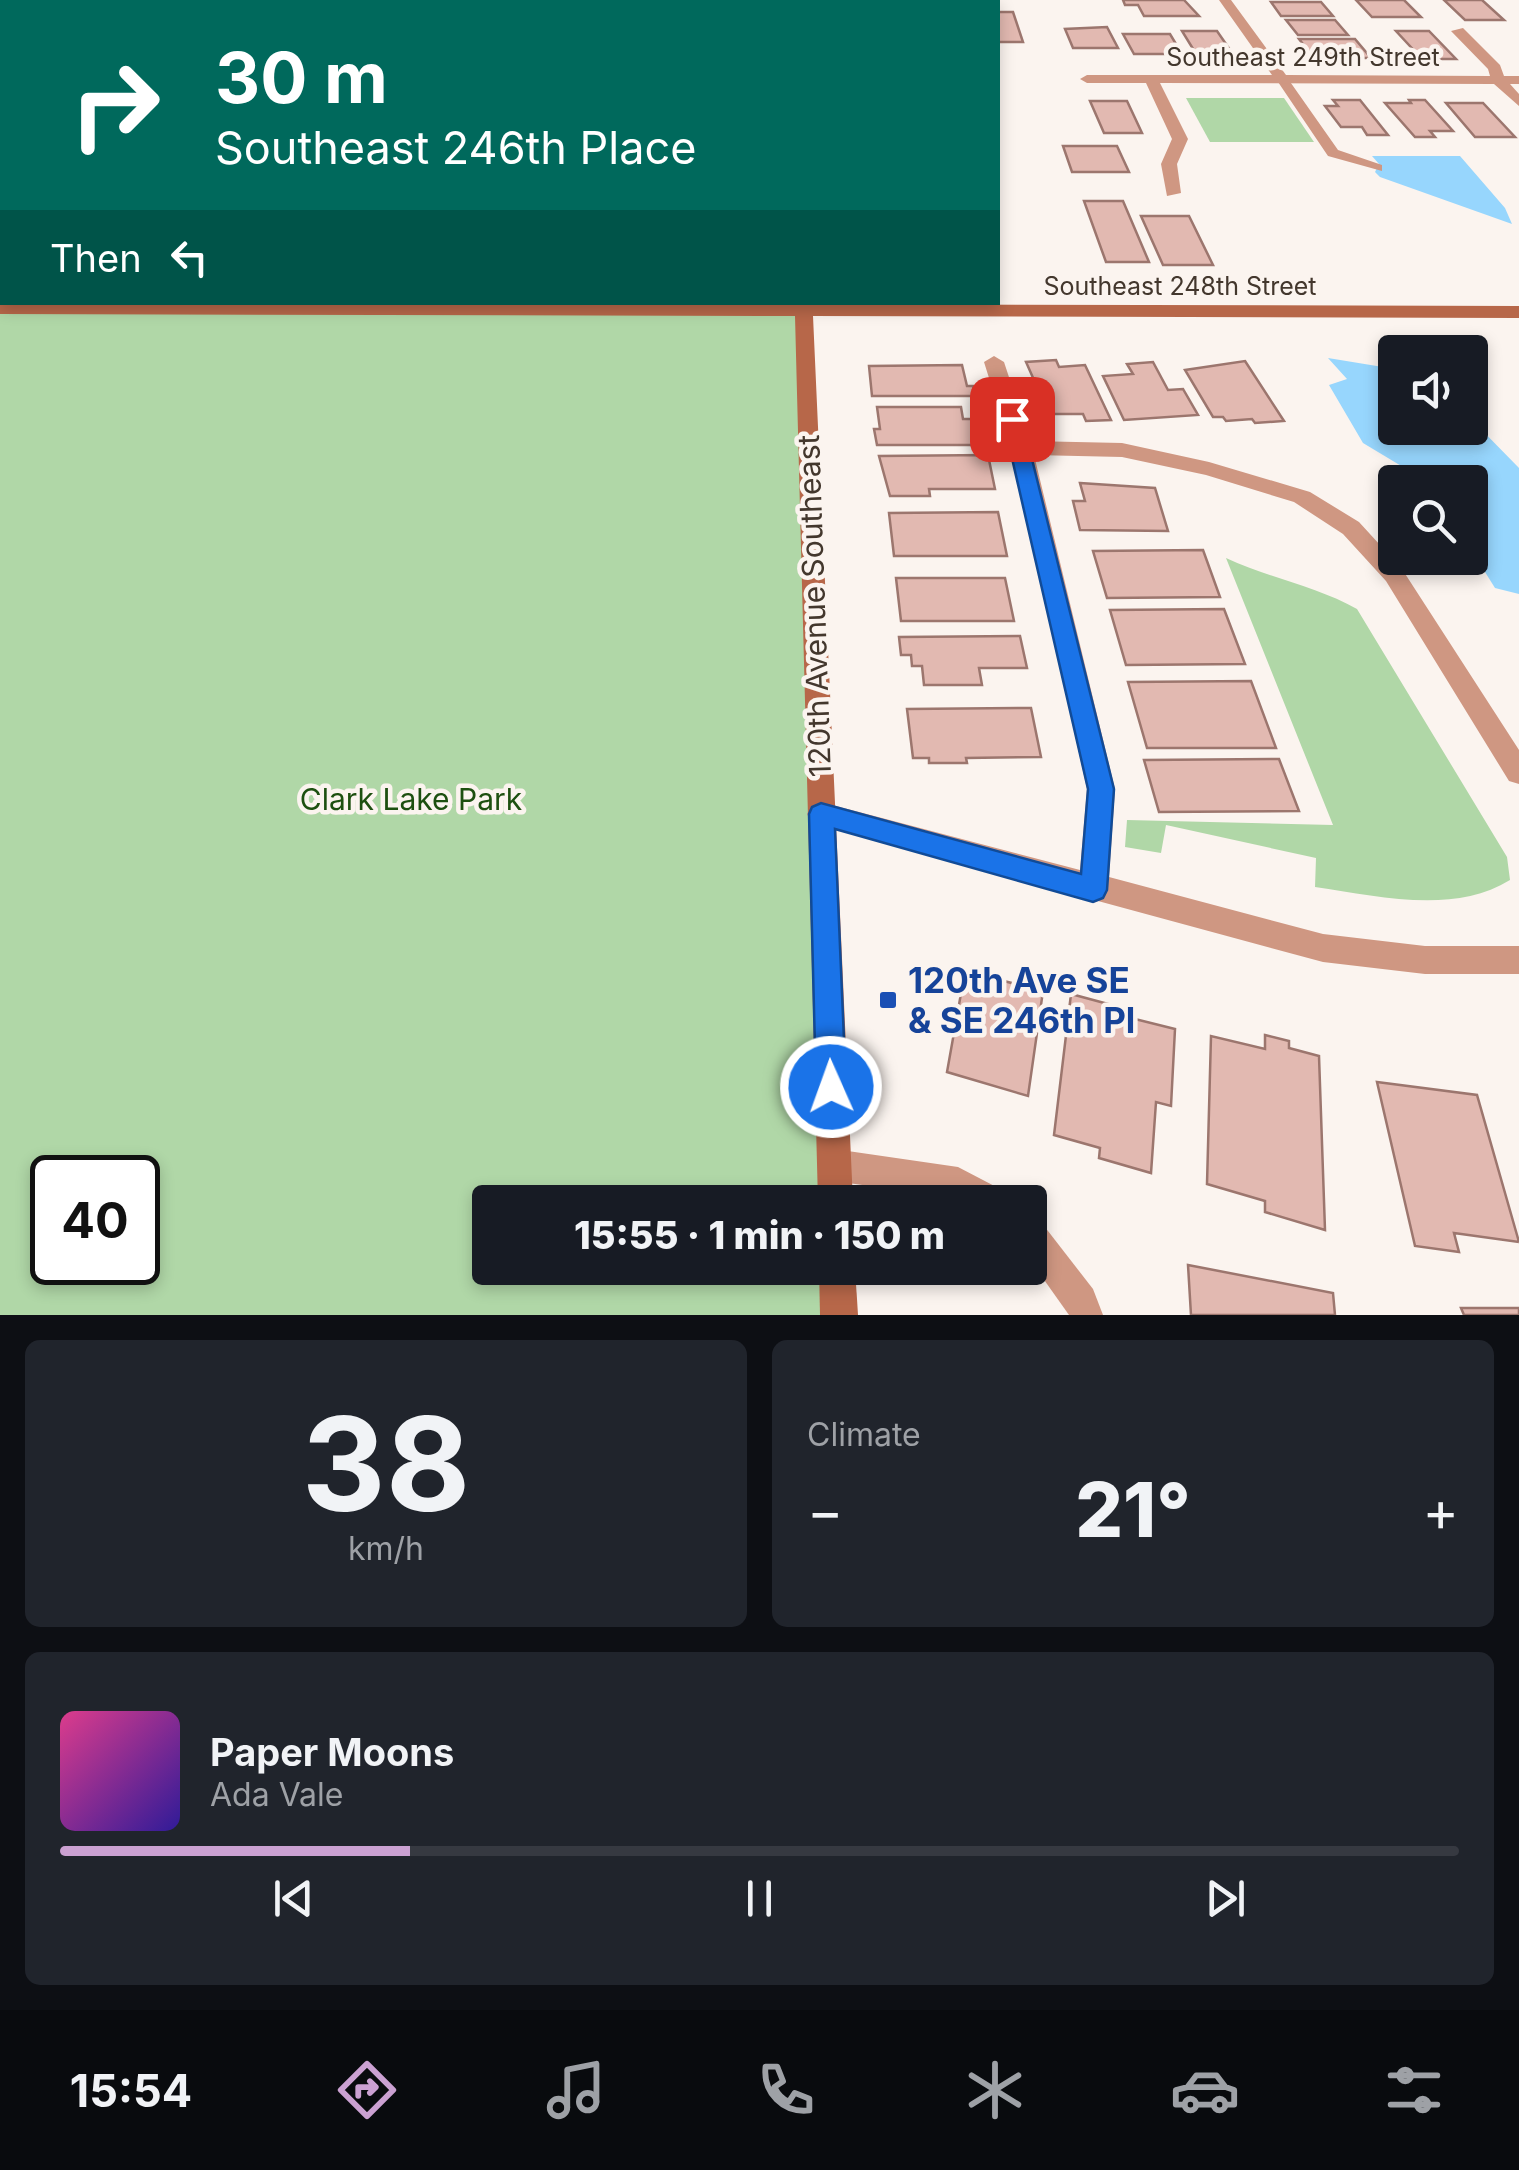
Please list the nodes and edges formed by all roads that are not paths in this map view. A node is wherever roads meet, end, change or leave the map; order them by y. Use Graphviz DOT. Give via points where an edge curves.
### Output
graph roads {
  1 [pos="1225,0"];
  2 [pos="1458,32"];
  3 [pos="1087,79"];
  4 [pos="1151,79"];
  5 [pos="1282,80"];
  6 [pos="1498,80"];
  7 [pos="1519,80"];
  8 [pos="1519,102"];
  9 [pos="1377,168"];
  10 [pos="1173,193"];
  11 [pos="58,305"];
  12 [pos="506,306"];
  13 [pos="774,306"];
  14 [pos="0,308"];
  15 [pos="804,310"];
  16 [pos="1519,312"];
  17 [pos="994,362"];
  18 [pos="1022,448"];
  19 [pos="1519,773"];
  20 [pos="821,814"];
  21 [pos="1093,890"];
  22 [pos="1519,960"];
  23 [pos="834,1164"];
  24 [pos="835,1185"];
  25 [pos="963,1185"];
  26 [pos="1047,1255"];
  27 [pos="838,1285"];
  28 [pos="839,1315"];
  29 [pos="1086,1315"];
  1 -- 5 [label="street"];
  2 -- 6 [label="street" via="1495,68"];
  3 -- 4 [label="street, Southeast 249th Street"];
  4 -- 5 [label="street, Southeast 249th Street"];
  4 -- 10 [label="street" via="1180,138 1169,164"];
  5 -- 6 [label="street, Southeast 249th Street"];
  5 -- 9 [label="lane" via="1333,153"];
  6 -- 7 [label="street, Southeast 249th Street"];
  6 -- 8 [label="street"];
  11 -- 12 [label="street, Southeast 248th Street"];
  11 -- 14 [label="street, Southeast 248th Street"];
  12 -- 13 [label="street, Southeast 248th Street"];
  13 -- 15 [label="street, Southeast 248th Street"];
  15 -- 16 [label="street, Southeast 248th Street"];
  15 -- 20 [label="street, 120th Avenue Southeast"];
  17 -- 18 [label="street"];
  18 -- 19 [label="street" via="1122,450 1208,469 1302,497 1351,528 1394,575"];
  18 -- 21 [label="street" via="1101,789"];
  20 -- 21 [label="street"];
  20 -- 23 [label="street, 120th Avenue Southeast"];
  21 -- 22 [label="street" via="1323,948 1425,960"];
  23 -- 24 [label="street, 120th Avenue Southeast"];
  23 -- 25 [label="lane"];
  26 -- 29 [label="lane"];
  27 -- 28 [label="street"];
}
